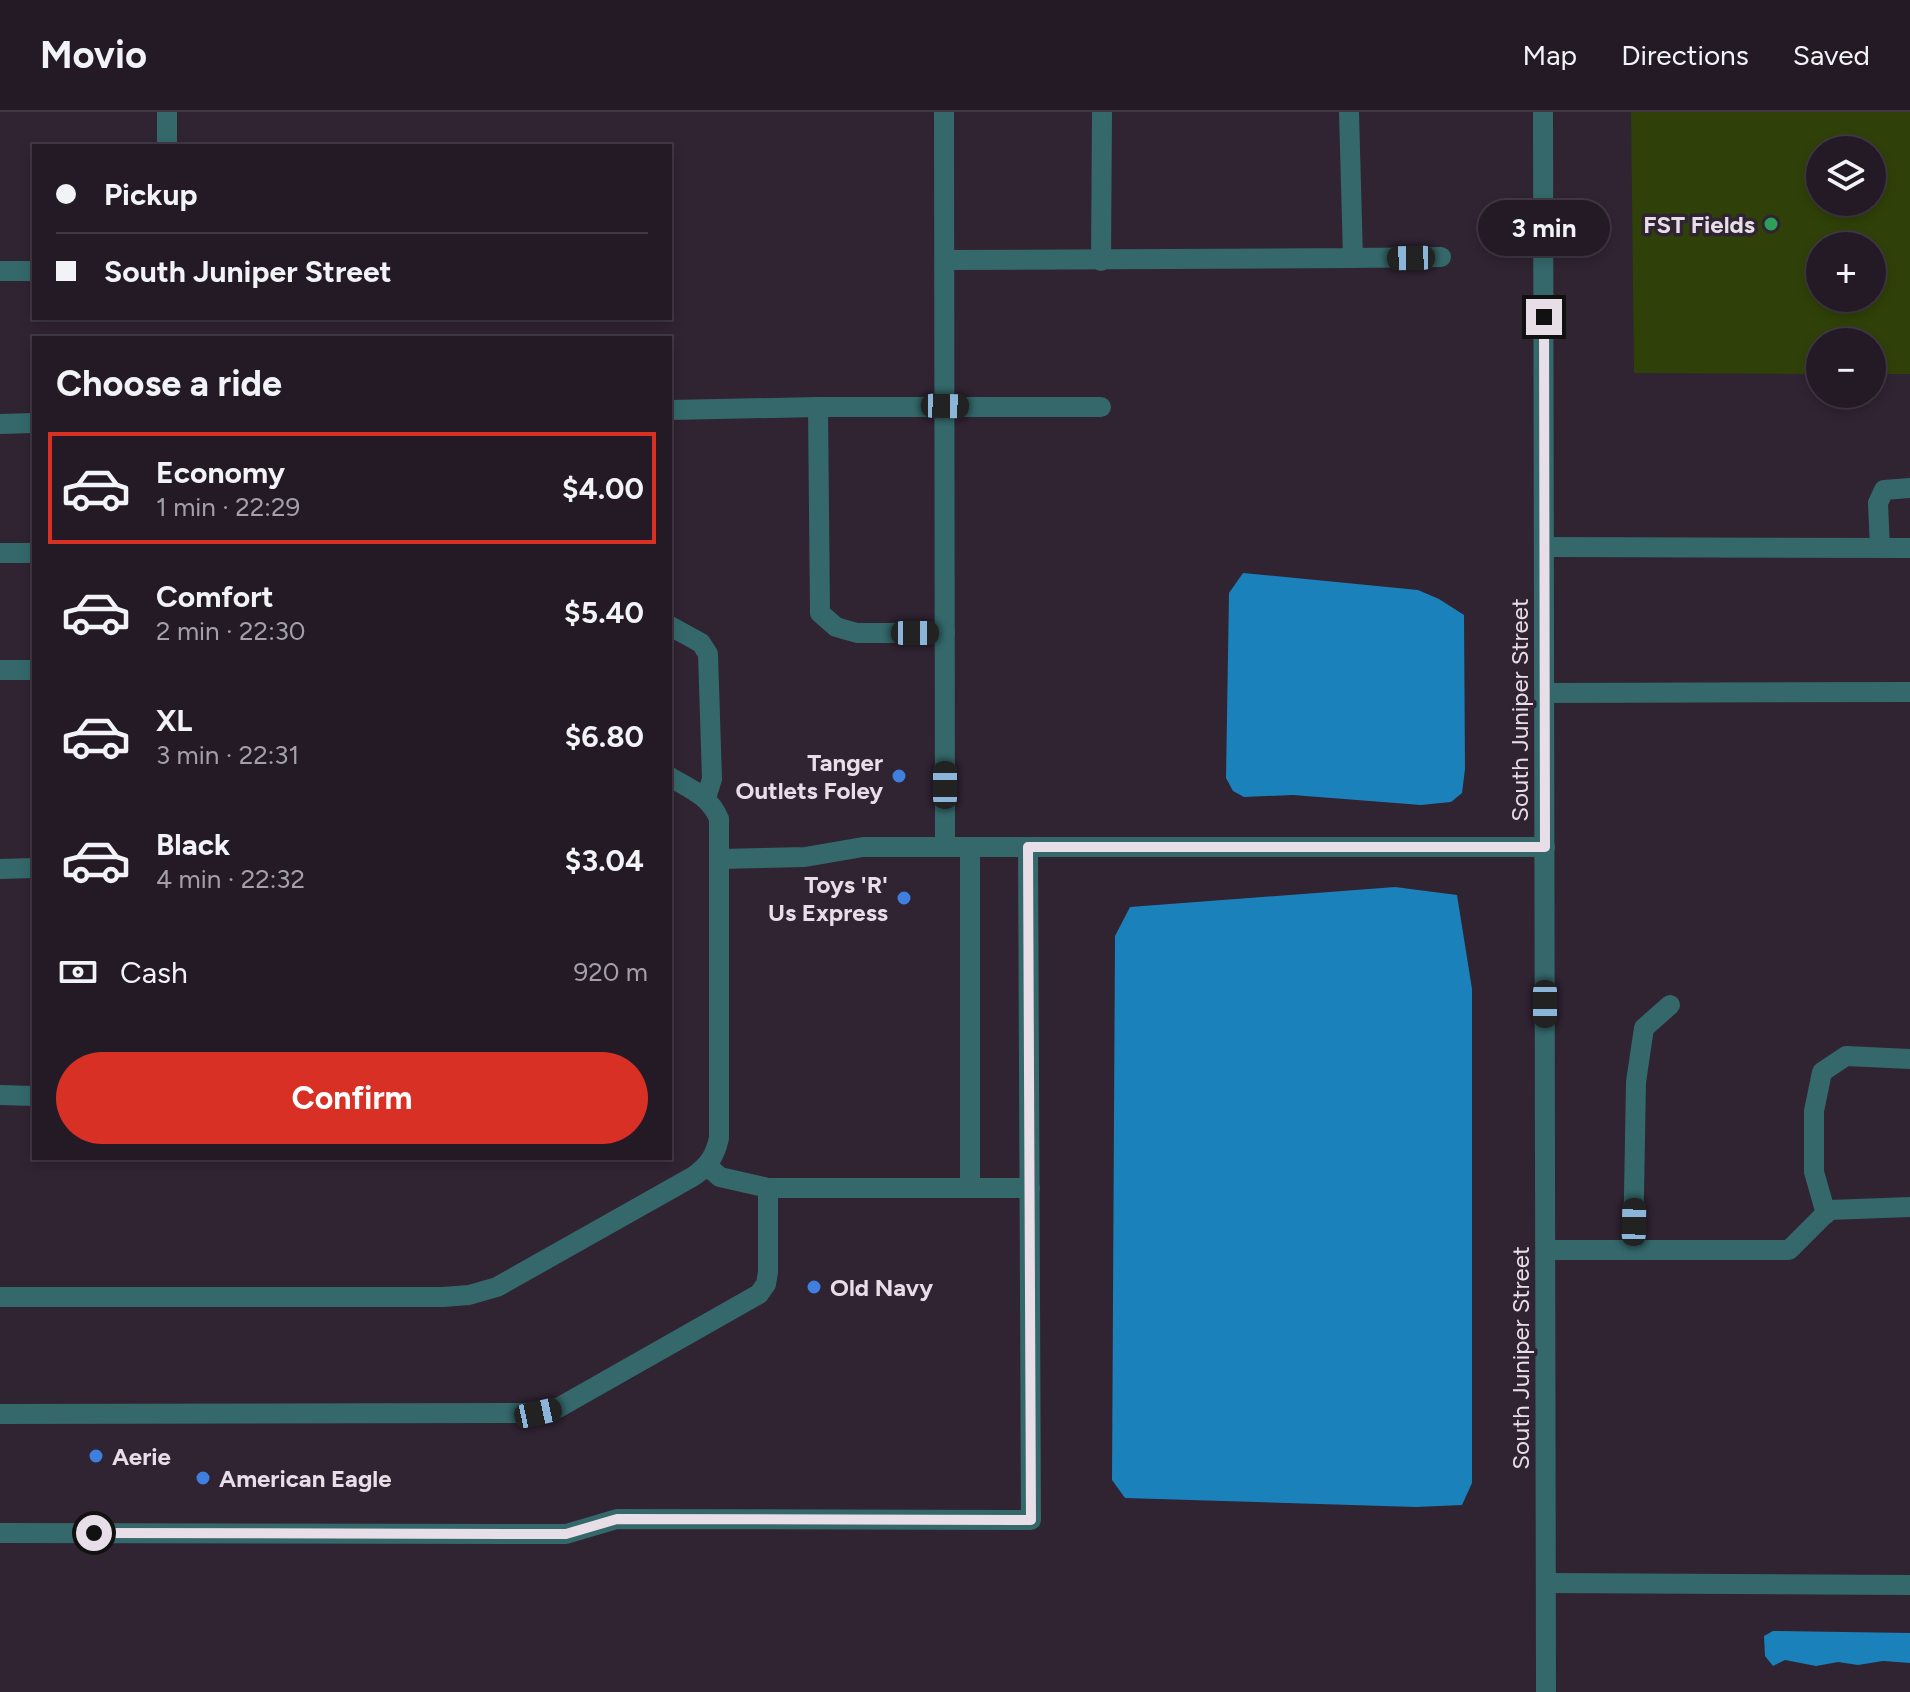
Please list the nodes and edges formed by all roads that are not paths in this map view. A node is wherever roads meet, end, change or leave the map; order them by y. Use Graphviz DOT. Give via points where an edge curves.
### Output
graph roads {
  1 [pos="167,112"];
  2 [pos="944,112"];
  3 [pos="1102,112"];
  4 [pos="1349,112"];
  5 [pos="1543,112"];
  6 [pos="167,144"];
  7 [pos="1441,257"];
  8 [pos="1353,258"];
  9 [pos="945,260"];
  10 [pos="1101,261"];
  11 [pos="0,271"];
  12 [pos="32,271"];
  13 [pos="945,406"];
  14 [pos="818,407"];
  15 [pos="1101,407"];
  16 [pos="672,410"];
  17 [pos="32,423"];
  18 [pos="0,424"];
  19 [pos="1910,488"];
  20 [pos="1544,547"];
  21 [pos="1880,548"];
  22 [pos="1910,548"];
  23 [pos="0,553"];
  24 [pos="32,553"];
  25 [pos="672,627"];
  26 [pos="945,633"];
  27 [pos="0,670"];
  28 [pos="32,670"];
  29 [pos="1910,692"];
  30 [pos="1545,693"];
  31 [pos="672,778"];
  32 [pos="706,798"];
  33 [pos="945,846"];
  34 [pos="970,847"];
  35 [pos="1028,847"];
  36 [pos="1545,847"];
  37 [pos="719,859"];
  38 [pos="32,868"];
  39 [pos="0,869"];
  40 [pos="1670,1005"];
  41 [pos="1910,1059"];
  42 [pos="0,1095"];
  43 [pos="32,1096"];
  44 [pos="707,1166"];
  45 [pos="768,1188"];
  46 [pos="970,1188"];
  47 [pos="1030,1188"];
  48 [pos="1910,1207"];
  49 [pos="1826,1214"];
  50 [pos="1546,1250"];
  51 [pos="1633,1250"];
  52 [pos="0,1297"];
  53 [pos="0,1414"];
  54 [pos="0,1533"];
  55 [pos="1546,1583"];
  56 [pos="1910,1585"];
  57 [pos="1546,1692"];
  1 -- 6 [label="street"];
  2 -- 9 [label="street"];
  3 -- 10 [label="street"];
  4 -- 8 [label="street"];
  5 -- 20 [label="street, South Juniper Street"];
  7 -- 8 [label="street"];
  8 -- 10 [label="street"];
  9 -- 10 [label="street"];
  9 -- 13 [label="street"];
  11 -- 12 [label="street"];
  13 -- 14 [label="street"];
  13 -- 15 [label="street"];
  13 -- 26 [label="street"];
  14 -- 16 [label="street"];
  14 -- 26 [label="street" via="820,613 836,627 857,633"];
  17 -- 18 [label="street"];
  19 -- 21 [label="street" via="1884,490 1878,503"];
  20 -- 21 [label="street"];
  20 -- 30 [label="street, South Juniper Street"];
  21 -- 22 [label="street"];
  23 -- 24 [label="street"];
  25 -- 32 [label="street" via="701,643 708,654 712,779"];
  26 -- 33 [label="street"];
  27 -- 28 [label="street"];
  29 -- 30 [label="street"];
  30 -- 36 [label="street, South Juniper Street"];
  31 -- 32 [label="street"];
  32 -- 37 [label="street" via="719,819"];
  33 -- 34 [label="street"];
  33 -- 37 [label="street"];
  34 -- 35 [label="street"];
  34 -- 46 [label="street"];
  35 -- 36 [label="street"];
  35 -- 47 [label="street"];
  36 -- 50 [label="street, South Juniper Street"];
  37 -- 44 [label="street" via="719,1138"];
  38 -- 39 [label="street"];
  40 -- 51 [label="street" via="1644,1028 1636,1082"];
  41 -- 49 [label="street" via="1846,1056 1822,1072 1814,1111 1814,1172"];
  42 -- 43 [label="street"];
  44 -- 45 [label="street" via="720,1177"];
  44 -- 52 [label="street" via="497,1287 469,1295"];
  45 -- 46 [label="street"];
  45 -- 53 [label="street" via="768,1272 759,1294 558,1408 523,1413"];
  46 -- 47 [label="street"];
  47 -- 54 [label="street" via="1031,1520 617,1519 566,1534"];
  48 -- 49 [label="street"];
  49 -- 51 [label="street" via="1789,1250"];
  50 -- 51 [label="street"];
  50 -- 55 [label="street, South Juniper Street"];
  55 -- 56 [label="street"];
  55 -- 57 [label="street, South Juniper Street"];
}
